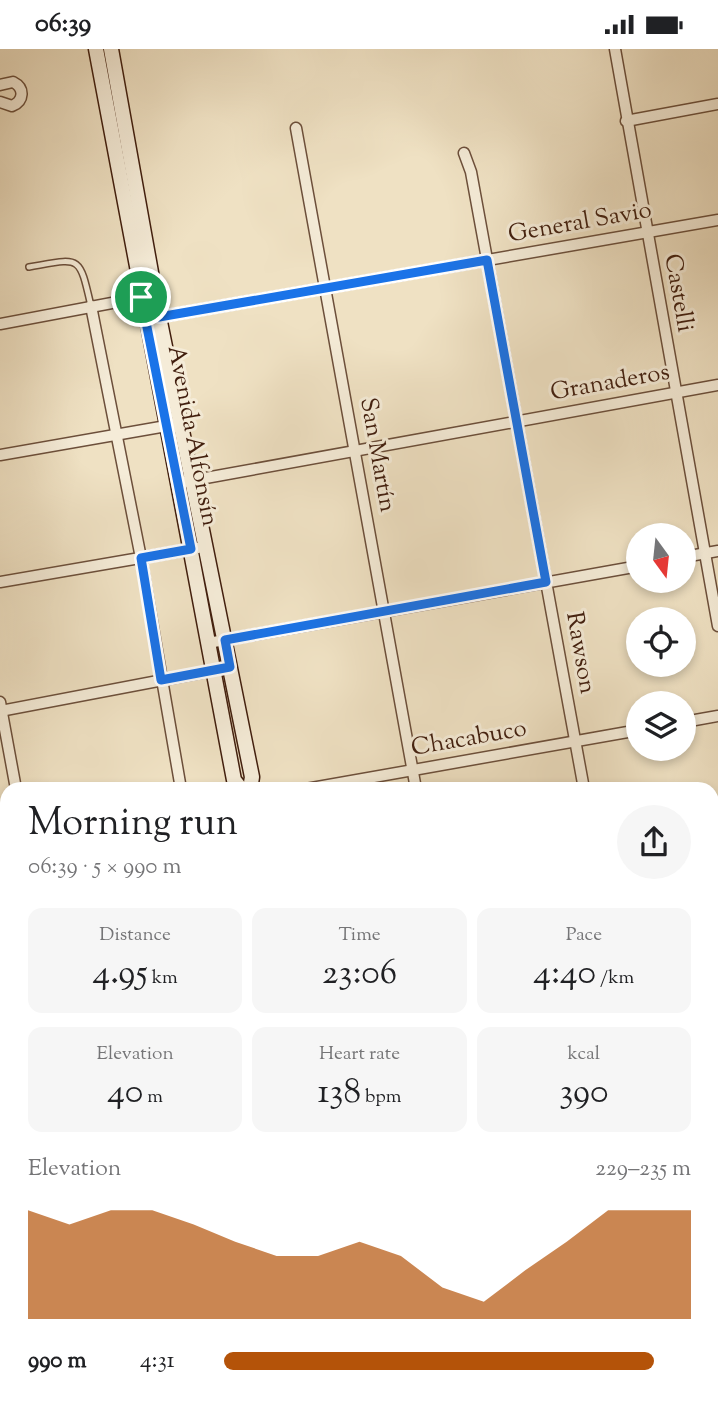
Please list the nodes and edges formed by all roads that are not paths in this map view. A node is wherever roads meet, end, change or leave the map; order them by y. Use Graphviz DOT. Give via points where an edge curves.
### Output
graph roads {
  1 [pos="96,49"];
  2 [pos="111,49"];
  3 [pos="615,49"];
  4 [pos="0,85"];
  5 [pos="0,102"];
  6 [pos="718,104"];
  7 [pos="626,121"];
  8 [pos="296,128"];
  9 [pos="464,153"];
  10 [pos="718,220"];
  11 [pos="646,233"];
  12 [pos="487,260"];
  13 [pos="29,267"];
  14 [pos="325,288"];
  15 [pos="148,296"];
  16 [pos="91,306"];
  17 [pos="159,317"];
  18 [pos="0,324"];
  19 [pos="718,385"];
  20 [pos="675,393"];
  21 [pos="516,421"];
  22 [pos="181,423"];
  23 [pos="166,426"];
  24 [pos="115,436"];
  25 [pos="354,450"];
  26 [pos="0,455"];
  27 [pos="194,479"];
  28 [pos="178,483"];
  29 [pos="207,547"];
  30 [pos="191,549"];
  31 [pos="718,551"];
  32 [pos="705,554"];
  33 [pos="696,555"];
  34 [pos="141,558"];
  35 [pos="626,568"];
  36 [pos="0,582"];
  37 [pos="546,582"];
  38 [pos="384,612"];
  39 [pos="718,626"];
  40 [pos="225,640"];
  41 [pos="208,643"];
  42 [pos="230,667"];
  43 [pos="213,670"];
  44 [pos="161,680"];
  45 [pos="1,708"];
  46 [pos="718,716"];
  47 [pos="696,720"];
  48 [pos="626,732"];
  49 [pos="575,741"];
  50 [pos="413,771"];
  51 [pos="15,782"];
  52 [pos="180,782"];
  53 [pos="236,782"];
  54 [pos="251,782"];
  55 [pos="348,782"];
  56 [pos="415,782"];
  57 [pos="583,782"];
  1 -- 15 [label="main road, Avenida Alfonsín"];
  2 -- 15 [label="main road, Avenida Alfonsín"];
  3 -- 7 [label="street, Castelli"];
  4 -- 5 [label="street" via="13,82 22,95 12,106"];
  6 -- 7 [label="street"];
  7 -- 11 [label="street, Castelli"];
  8 -- 14 [label="street, San Martín"];
  9 -- 12 [label="street, Rawson"];
  10 -- 11 [label="street, General Savio"];
  11 -- 12 [label="street, General Savio"];
  11 -- 20 [label="street, Castelli"];
  12 -- 14 [label="street, General Savio"];
  12 -- 21 [label="street, Rawson"];
  13 -- 16 [label="lane" via="77,263"];
  14 -- 17 [label="street, General Savio"];
  14 -- 25 [label="street, San Martín"];
  15 -- 16 [label="street"];
  15 -- 17 [label="main road, Avenida Alfonsín"];
  15 -- 23 [label="main road, Avenida Alfonsín"];
  16 -- 18 [label="street"];
  16 -- 24 [label="street"];
  17 -- 22 [label="main road, Avenida Alfonsín"];
  19 -- 20 [label="street, Granaderos"];
  20 -- 21 [label="street, Granaderos"];
  20 -- 32 [label="street, Castelli"];
  21 -- 25 [label="street, Granaderos"];
  21 -- 37 [label="street, Rawson"];
  22 -- 23 [label="street"];
  22 -- 27 [label="main road, Avenida Alfonsín"];
  23 -- 24 [label="street"];
  23 -- 28 [label="main road, Avenida Alfonsín"];
  24 -- 26 [label="street"];
  24 -- 34 [label="street"];
  25 -- 27 [label="street, Granaderos"];
  25 -- 38 [label="street, San Martín"];
  27 -- 28 [label="street, Granaderos"];
  27 -- 29 [label="main road, Avenida Alfonsín"];
  28 -- 30 [label="main road, Avenida Alfonsín"];
  29 -- 30 [label="street"];
  29 -- 40 [label="main road, Avenida Alfonsín"];
  30 -- 34 [label="street"];
  30 -- 41 [label="main road, Avenida Alfonsín"];
  31 -- 32 [label="street"];
  32 -- 33 [label="street"];
  32 -- 39 [label="street, Castelli"];
  34 -- 36 [label="street"];
  34 -- 44 [label="street"];
  35 -- 37 [label="street"];
  37 -- 38 [label="street"];
  37 -- 49 [label="street, Rawson"];
  38 -- 40 [label="street"];
  38 -- 50 [label="street, San Martín"];
  40 -- 41 [label="street"];
  40 -- 42 [label="main road, Avenida Alfonsín"];
  41 -- 43 [label="main road, Avenida Alfonsín"];
  42 -- 43 [label="street"];
  42 -- 54 [label="main road, Avenida Alfonsín"];
  43 -- 44 [label="street"];
  43 -- 53 [label="main road, Avenida Alfonsín"];
  44 -- 45 [label="street"];
  44 -- 52 [label="street"];
  45 -- 51 [label="street"];
  46 -- 47 [label="street"];
  48 -- 49 [label="street, Chacabuco"];
  49 -- 50 [label="street, Chacabuco"];
  49 -- 57 [label="street, Rawson"];
  50 -- 55 [label="street, Chacabuco"];
  50 -- 56 [label="street, San Martín"];
}
